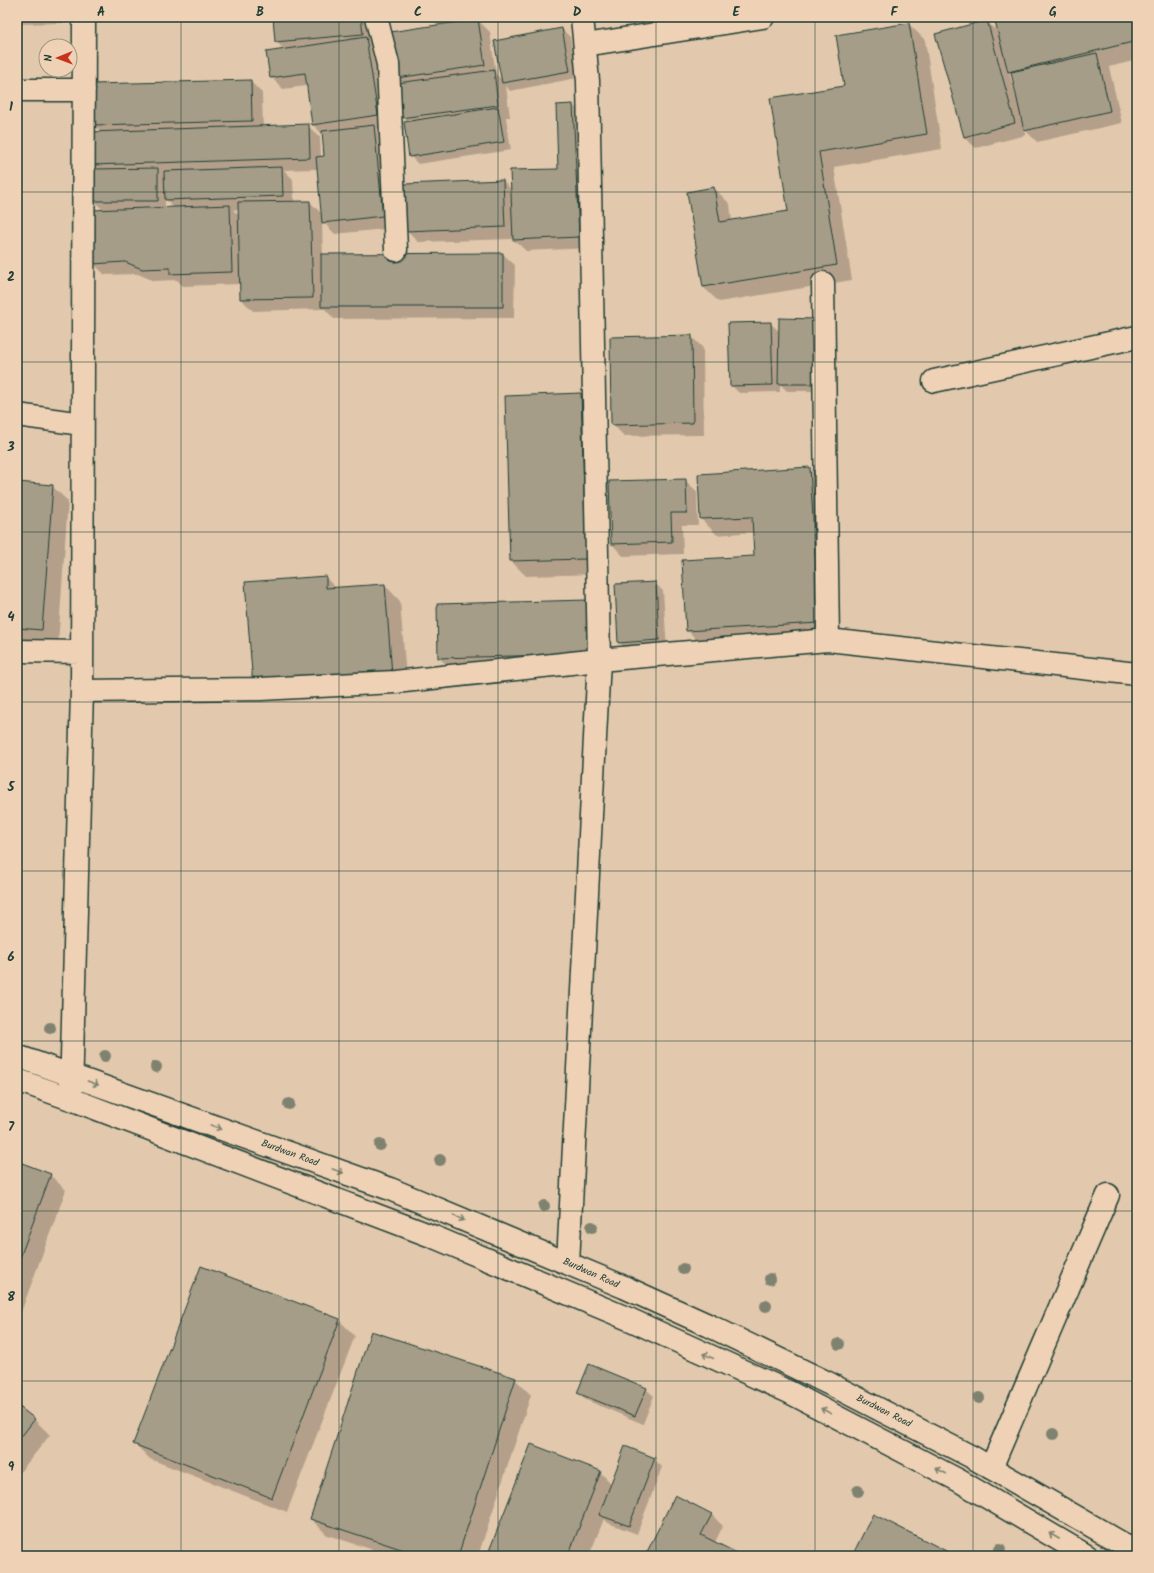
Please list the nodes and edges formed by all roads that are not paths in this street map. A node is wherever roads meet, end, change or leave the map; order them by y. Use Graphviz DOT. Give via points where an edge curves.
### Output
graph roads {
  1 [pos="84,17"];
  2 [pos="376,17"];
  3 [pos="582,17"];
  4 [pos="763,17"];
  5 [pos="585,45"];
  6 [pos="17,90"];
  7 [pos="84,90"];
  8 [pos="396,250"];
  9 [pos="823,282"];
  10 [pos="1137,337"];
  11 [pos="934,381"];
  12 [pos="17,415"];
  13 [pos="82,424"];
  14 [pos="828,640"];
  15 [pos="17,651"];
  16 [pos="81,652"];
  17 [pos="598,660"];
  18 [pos="1137,674"];
  19 [pos="82,691"];
  20 [pos="17,1056"];
  21 [pos="72,1076"];
  22 [pos="17,1080"];
  23 [pos="71,1099"];
  24 [pos="1108,1195"];
  25 [pos="568,1263"];
  26 [pos="991,1468"];
  27 [pos="1137,1552"];
  28 [pos="1087,1556"];
  1 -- 7 [label="street"];
  2 -- 8 [label="street" via="388,64"];
  3 -- 5 [label="street"];
  4 -- 5 [label="street"];
  5 -- 17 [label="street" via="588,81"];
  6 -- 7 [label="street"];
  7 -- 13 [label="street"];
  9 -- 14 [label="street"];
  10 -- 11 [label="street"];
  12 -- 13 [label="street"];
  13 -- 16 [label="street"];
  14 -- 17 [label="street"];
  14 -- 18 [label="street"];
  15 -- 16 [label="street"];
  16 -- 19 [label="street"];
  17 -- 19 [label="street" via="395,682 261,689"];
  17 -- 25 [label="street"];
  19 -- 21 [label="street"];
  20 -- 21 [label="street, Burdwan Road"];
  21 -- 23 [label="street"];
  21 -- 25 [label="street, Burdwan Road, one-way" via="390,1189"];
  22 -- 23 [label="street"];
  28 -- 23 [label="street, one-way" via="958,1480 796,1396 631,1320 434,1237"];
  24 -- 26 [label="street"];
  25 -- 26 [label="street, Burdwan Road" via="802,1370"];
  26 -- 27 [label="street, Burdwan Road"];
}
